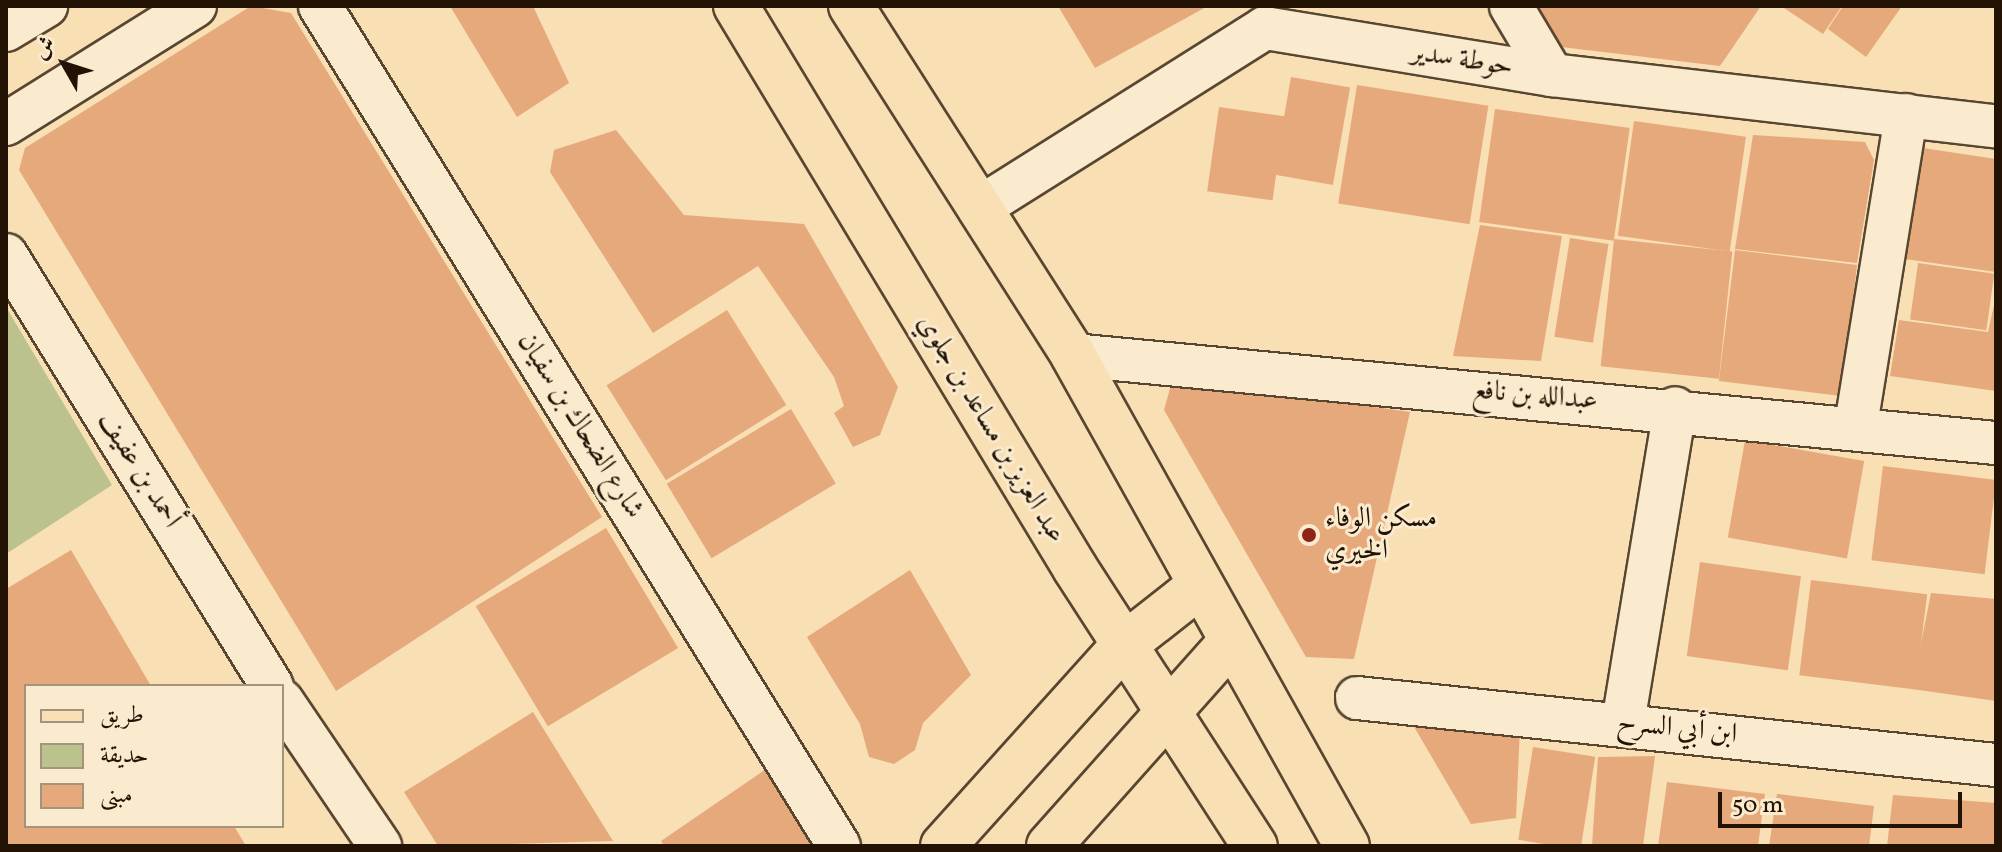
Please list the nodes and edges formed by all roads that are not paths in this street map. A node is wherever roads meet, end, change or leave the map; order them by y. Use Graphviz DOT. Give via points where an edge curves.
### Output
graph roads {
  1 [pos="46,6"];
  2 [pos="195,6"];
  3 [pos="320,6"];
  4 [pos="736,6"];
  5 [pos="851,6"];
  6 [pos="1511,6"];
  7 [pos="6,30"];
  8 [pos="1552,75"];
  9 [pos="1906,115"];
  10 [pos="6,124"];
  11 [pos="1996,126"];
  12 [pos="979,208"];
  13 [pos="6,255"];
  14 [pos="1073,355"];
  15 [pos="1675,408"];
  16 [pos="1856,425"];
  17 [pos="1996,443"];
  18 [pos="1198,587"];
  19 [pos="1229,644"];
  20 [pos="1123,646"];
  21 [pos="271,684"];
  22 [pos="1357,698"];
  23 [pos="284,704"];
  24 [pos="1166,709"];
  25 [pos="1623,723"];
  26 [pos="1996,765"];
  27 [pos="380,846"];
  28 [pos="839,846"];
  29 [pos="943,846"];
  30 [pos="1049,846"];
  31 [pos="1255,846"];
  32 [pos="1347,846"];
  1 -- 7 [label="street"];
  2 -- 10 [label="street"];
  3 -- 28 [label="street, شارع الضحاك بن سفيان"];
  4 -- 20 [label="main road, عبد العزيز بن مساعد بن جلوي"];
  5 -- 12 [label="main road"];
  6 -- 8 [label="street"];
  8 -- 9 [label="street, حوطة سدير"];
  8 -- 12 [label="street, حوطة سدير" via="1265,28"];
  9 -- 11 [label="street, حوطة سدير"];
  9 -- 16 [label="street"];
  12 -- 14 [label="main road"];
  13 -- 21 [label="street, أحمد بن عفيف"];
  14 -- 15 [label="street, عبدالله بن نافع"];
  14 -- 18 [label="main road"];
  15 -- 16 [label="street, عبدالله بن نافع"];
  15 -- 25 [label="street"];
  16 -- 17 [label="street, عبدالله بن نافع"];
  18 -- 19 [label="main road"];
  18 -- 20 [label="main road"];
  19 -- 24 [label="main road"];
  19 -- 32 [label="main road"];
  20 -- 24 [label="main road, عبد العزيز بن مساعد بن جلوي"];
  20 -- 29 [label="main road"];
  22 -- 25 [label="street, ابن أبي السرح"];
  23 -- 27 [label="street"];
  24 -- 30 [label="main road"];
  24 -- 31 [label="main road, عبد العزيز بن مساعد بن جلوي"];
  25 -- 26 [label="street, ابن أبي السرح"];
}
